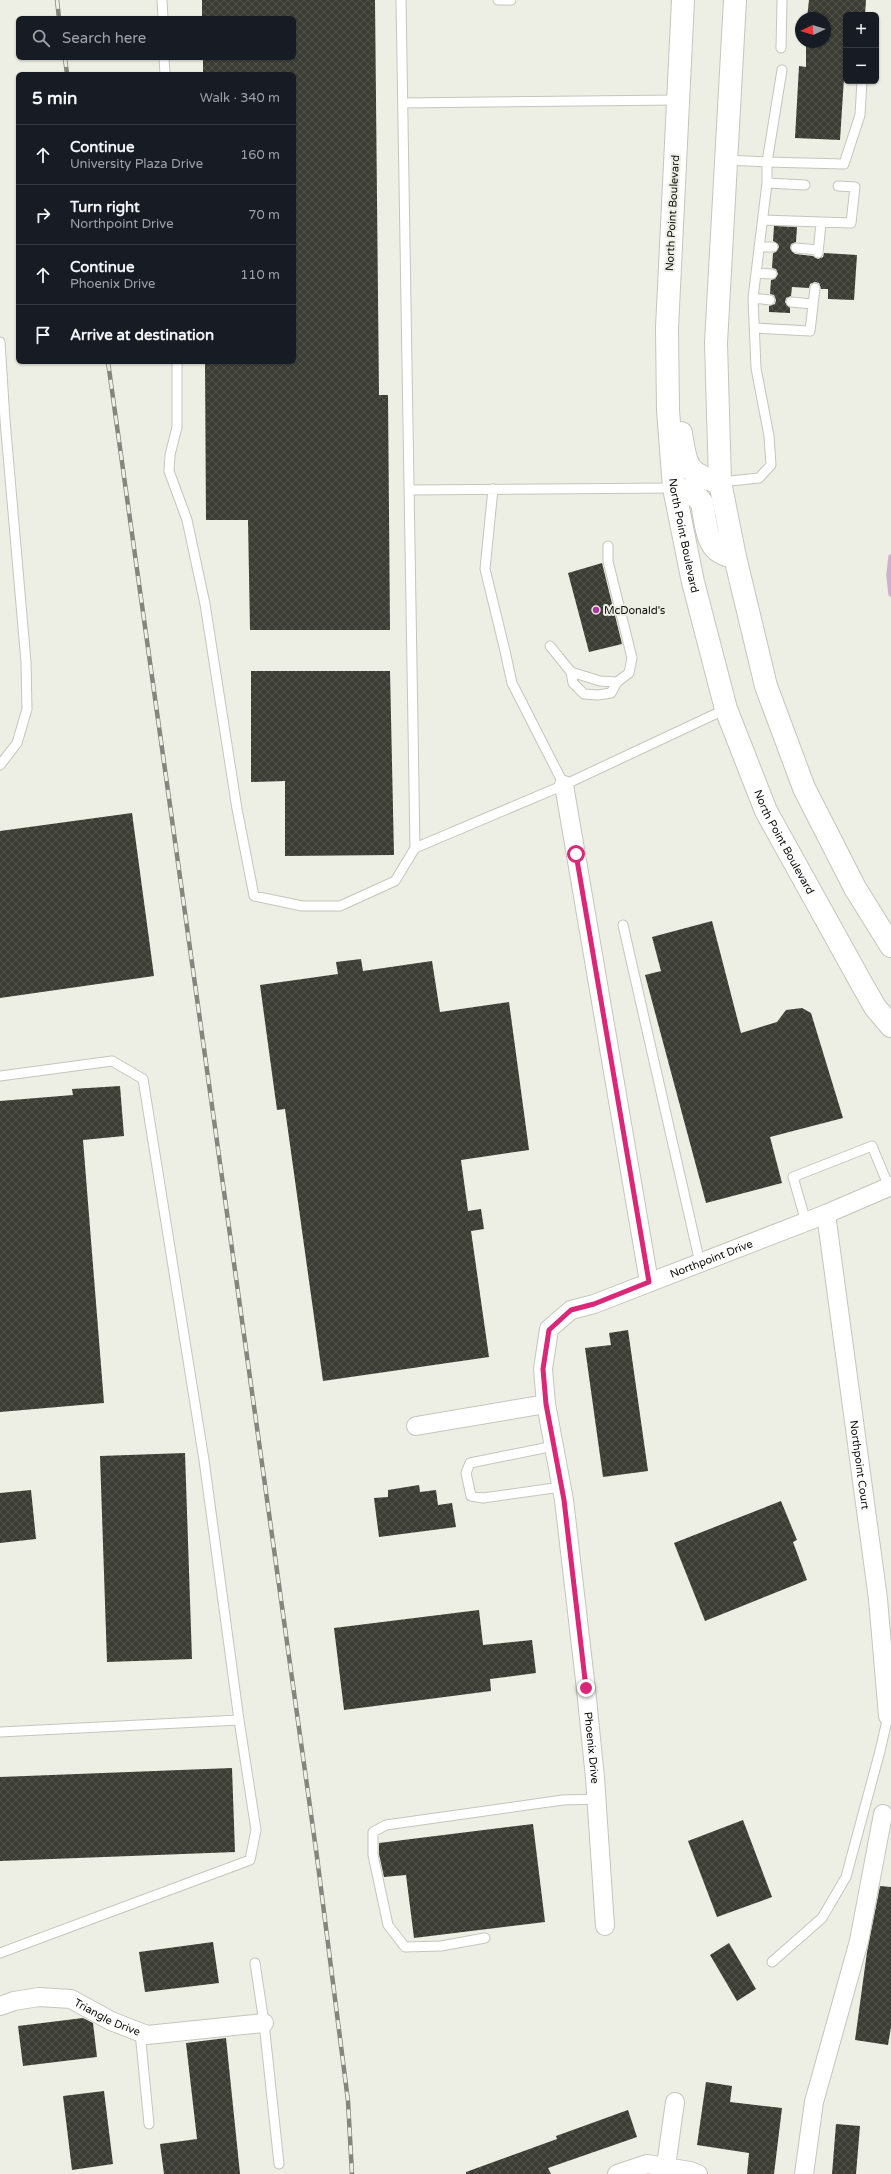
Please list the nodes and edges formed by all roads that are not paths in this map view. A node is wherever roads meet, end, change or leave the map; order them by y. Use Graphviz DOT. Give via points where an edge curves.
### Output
graph roads {
  1 [pos="162,0"];
  2 [pos="401,0"];
  3 [pos="498,0"];
  4 [pos="512,0"];
  5 [pos="683,0"];
  6 [pos="735,0"];
  7 [pos="782,0"];
  8 [pos="163,16"];
  9 [pos="781,48"];
  10 [pos="164,60"];
  11 [pos="782,70"];
  12 [pos="165,72"];
  13 [pos="862,84"];
  14 [pos="677,100"];
  15 [pos="403,103"];
  16 [pos="726,160"];
  17 [pos="767,162"];
  18 [pos="767,183"];
  19 [pos="805,185"];
  20 [pos="838,186"];
  21 [pos="763,220"];
  22 [pos="821,223"];
  23 [pos="759,247"];
  24 [pos="773,247"];
  25 [pos="796,248"];
  26 [pos="756,273"];
  27 [pos="772,274"];
  28 [pos="815,288"];
  29 [pos="753,298"];
  30 [pos="770,300"];
  31 [pos="791,302"];
  32 [pos="813,304"];
  33 [pos="755,328"];
  34 [pos="0,342"];
  35 [pos="177,364"];
  36 [pos="668,410"];
  37 [pos="720,482"];
  38 [pos="674,488"];
  39 [pos="493,489"];
  40 [pos="409,490"];
  41 [pos="608,546"];
  42 [pos="735,557"];
  43 [pos="550,646"];
  44 [pos="571,672"];
  45 [pos="617,682"];
  46 [pos="726,709"];
  47 [pos="0,765"];
  48 [pos="564,786"];
  49 [pos="415,848"];
  50 [pos="623,925"];
  51 [pos="891,946"];
  52 [pos="863,986"];
  53 [pos="891,1005"];
  54 [pos="891,1026"];
  55 [pos="0,1076"];
  56 [pos="890,1186"];
  57 [pos="826,1214"];
  58 [pos="806,1222"];
  59 [pos="700,1262"];
  60 [pos="649,1282"];
  61 [pos="546,1404"];
  62 [pos="416,1426"];
  63 [pos="554,1446"];
  64 [pos="561,1487"];
  65 [pos="888,1716"];
  66 [pos="238,1720"];
  67 [pos="0,1732"];
  68 [pos="597,1799"];
  69 [pos="882,1814"];
  70 [pos="605,1926"];
  71 [pos="485,1938"];
  72 [pos="0,1953"];
  73 [pos="772,1962"];
  74 [pos="255,1964"];
  75 [pos="0,2006"];
  76 [pos="264,2023"];
  77 [pos="140,2032"];
  78 [pos="675,2102"];
  79 [pos="149,2124"];
  80 [pos="279,2164"];
  81 [pos="666,2166"];
  82 [pos="617,2174"];
  83 [pos="698,2174"];
  84 [pos="804,2174"];
  1 -- 8 [label="lane"];
  2 -- 15 [label="lane"];
  3 -- 4 [label="lane"];
  5 -- 14 [label="main road, North Point Boulevard"];
  6 -- 16 [label="main road"];
  7 -- 9 [label="lane"];
  10 -- 12 [label="lane"];
  11 -- 17 [label="lane"];
  13 -- 17 [label="lane" via="860,115 844,164"];
  14 -- 15 [label="lane"];
  14 -- 36 [label="main road, North Point Boulevard" via="666,328"];
  15 -- 40 [label="lane"];
  16 -- 17 [label="lane"];
  16 -- 37 [label="main road" via="716,343"];
  17 -- 18 [label="lane"];
  18 -- 19 [label="lane"];
  18 -- 21 [label="lane"];
  20 -- 22 [label="lane" via="855,187 851,224"];
  21 -- 22 [label="lane"];
  21 -- 23 [label="lane"];
  22 -- 25 [label="lane" via="818,252"];
  23 -- 24 [label="lane"];
  23 -- 26 [label="lane"];
  26 -- 27 [label="lane"];
  26 -- 29 [label="lane"];
  28 -- 32 [label="lane"];
  29 -- 30 [label="lane"];
  29 -- 33 [label="lane"];
  31 -- 32 [label="lane"];
  32 -- 33 [label="lane" via="810,331"];
  33 -- 37 [label="lane" via="756,368 769,436 771,466 759,478"];
  34 -- 47 [label="lane" via="26,662 27,709 17,743"];
  35 -- 49 [label="lane" via="177,427 169,471 187,520 205,604 236,809 254,896 302,906 340,906 395,881"];
  36 -- 37 [label="main road" via="680,421 685,457 691,470 702,478"];
  36 -- 38 [label="main road, North Point Boulevard"];
  37 -- 42 [label="main road"];
  38 -- 39 [label="lane"];
  38 -- 42 [label="main road" via="698,498 702,503 715,550 724,556"];
  38 -- 46 [label="main road, North Point Boulevard" via="693,582"];
  39 -- 40 [label="lane"];
  39 -- 48 [label="lane" via="485,569 506,658 512,683"];
  40 -- 49 [label="lane"];
  41 -- 45 [label="lane" via="608,560 632,658 629,673"];
  42 -- 51 [label="main road" via="766,686 804,788 855,888"];
  43 -- 44 [label="lane"];
  44 -- 45 [label="lane" via="600,681"];
  44 -- 45 [label="lane" via="573,682 584,694 611,693"];
  46 -- 48 [label="lane"];
  46 -- 52 [label="main road, North Point Boulevard" via="766,811"];
  48 -- 49 [label="lane"];
  48 -- 60 [label="street"];
  50 -- 59 [label="lane"];
  52 -- 53 [label="main road" via="882,994"];
  52 -- 54 [label="main road, North Point Boulevard" via="875,1007"];
  55 -- 66 [label="lane" via="112,1061 143,1079 204,1460"];
  56 -- 57 [label="street, Northpoint Drive"];
  56 -- 58 [label="lane" via="872,1146 793,1177"];
  57 -- 58 [label="street, Northpoint Drive"];
  57 -- 65 [label="street, Northpoint Court" via="878,1599"];
  58 -- 59 [label="street, Northpoint Drive"];
  59 -- 60 [label="street, Northpoint Drive"];
  60 -- 61 [label="street, Northpoint Drive" via="594,1304 571,1310 549,1330 543,1369"];
  61 -- 62 [label="street"];
  61 -- 63 [label="street, Phoenix Drive"];
  63 -- 64 [label="street, Phoenix Drive"];
  63 -- 64 [label="lane" via="470,1463 466,1473 471,1496 483,1498"];
  64 -- 68 [label="street, Phoenix Drive"];
  65 -- 73 [label="lane" via="846,1877 822,1918"];
  66 -- 67 [label="lane"];
  66 -- 72 [label="lane" via="256,1830 250,1860"];
  68 -- 70 [label="street, Phoenix Drive"];
  68 -- 71 [label="lane" via="563,1800 386,1825 373,1832 373,1855 388,1925 405,1947 441,1946"];
  69 -- 84 [label="street" via="859,1941 814,2102"];
  74 -- 76 [label="lane"];
  75 -- 77 [label="street, Triangle Drive" via="39,1997 71,1999 111,2021"];
  76 -- 77 [label="street, Triangle Drive" via="147,2035"];
  76 -- 80 [label="lane"];
  77 -- 79 [label="lane"];
  78 -- 81 [label="street"];
  81 -- 82 [label="street" via="647,2164"];
  81 -- 83 [label="street"];
}
